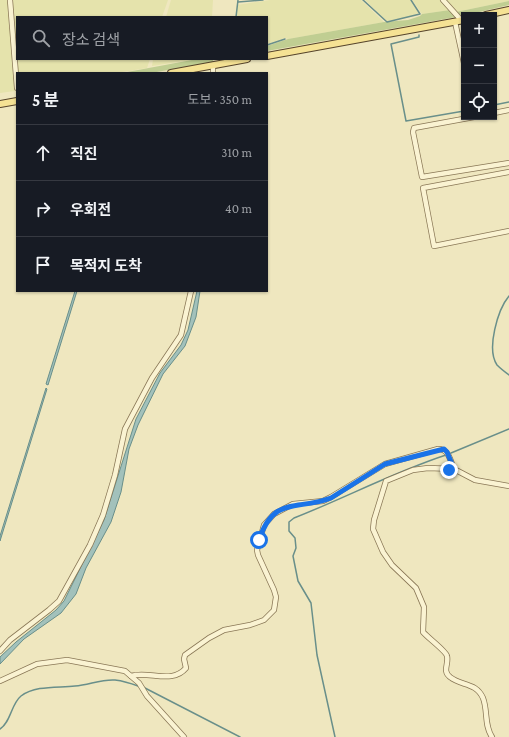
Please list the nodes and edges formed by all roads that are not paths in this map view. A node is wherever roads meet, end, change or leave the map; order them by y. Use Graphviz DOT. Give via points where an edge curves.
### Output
graph roads {
  1 [pos="10,0"];
  2 [pos="443,0"];
  3 [pos="509,10"];
  4 [pos="497,13"];
  5 [pos="460,20"];
  6 [pos="463,48"];
  7 [pos="268,56"];
  8 [pos="242,60"];
  9 [pos="215,65"];
  10 [pos="176,72"];
  11 [pos="213,72"];
  12 [pos="16,75"];
  13 [pos="16,101"];
  14 [pos="0,104"];
  15 [pos="509,110"];
  16 [pos="497,112"];
  17 [pos="461,120"];
  18 [pos="509,163"];
  19 [pos="486,168"];
  20 [pos="509,172"];
  21 [pos="441,175"];
  22 [pos="488,176"];
  23 [pos="443,184"];
  24 [pos="509,231"];
  25 [pos="191,292"];
  26 [pos="454,469"];
  27 [pos="509,486"];
  28 [pos="0,651"];
  29 [pos="131,676"];
  30 [pos="0,681"];
  31 [pos="184,737"];
  32 [pos="492,737"];
  1 -- 12 [label="street"];
  2 -- 5 [label="street"];
  3 -- 4 [label="main road"];
  5 -- 6 [label="street"];
  5 -- 7 [label="main road"];
  8 -- 9 [label="main road"];
  9 -- 10 [label="main road"];
  9 -- 11 [label="street"];
  13 -- 14 [label="main road"];
  15 -- 16 [label="street"];
  17 -- 21 [label="street" via="413,129 422,177"];
  18 -- 19 [label="street"];
  19 -- 21 [label="street"];
  19 -- 22 [label="street"];
  20 -- 22 [label="street"];
  21 -- 23 [label="street"];
  22 -- 23 [label="street"];
  23 -- 24 [label="street" via="423,188 434,246"];
  25 -- 28 [label="street" via="181,335 152,378 125,429 103,515 79,565 55,606 10,640"];
  26 -- 27 [label="street" via="483,482"];
  26 -- 29 [label="street" via="447,452 438,449 385,464 323,501 293,504 279,511 264,525 257,550 276,597 274,610 270,615 250,626 224,630 209,638 185,655 186,668 183,671 165,677 142,673"];
  26 -- 32 [label="street" via="419,468 386,481 373,528 383,552 392,565 416,588 424,607 423,632 447,656 448,675 473,685 482,697 486,724"];
  29 -- 30 [label="street" via="111,667 67,660 37,664"];
  29 -- 31 [label="street"];
}
